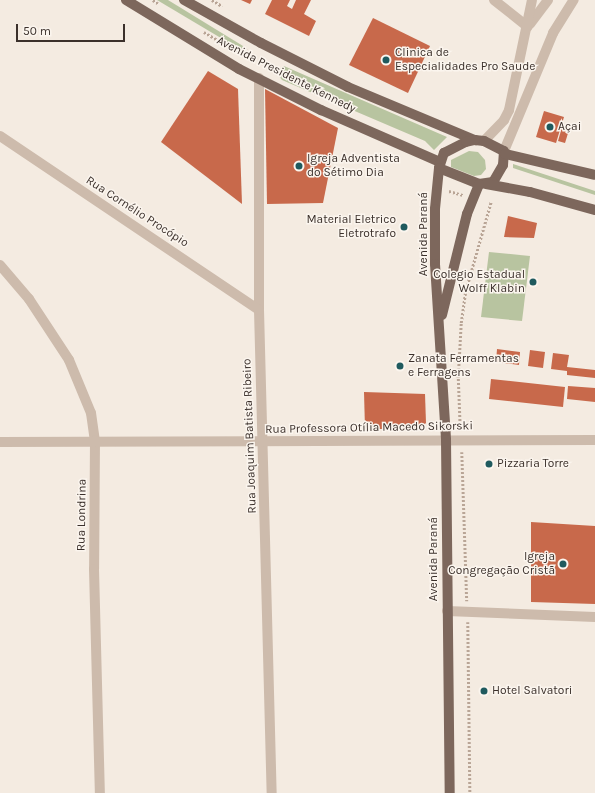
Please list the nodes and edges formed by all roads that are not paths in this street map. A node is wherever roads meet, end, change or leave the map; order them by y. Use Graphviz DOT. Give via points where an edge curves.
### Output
graph roads {
  1 [pos="126,0"];
  2 [pos="184,0"];
  3 [pos="494,0"];
  4 [pos="532,0"];
  5 [pos="548,0"];
  6 [pos="574,0"];
  7 [pos="528,26"];
  8 [pos="259,78"];
  9 [pos="0,136"];
  10 [pos="480,141"];
  11 [pos="504,152"];
  12 [pos="440,165"];
  13 [pos="595,175"];
  14 [pos="482,184"];
  15 [pos="595,210"];
  16 [pos="0,265"];
  17 [pos="260,310"];
  18 [pos="440,325"];
  19 [pos="95,440"];
  20 [pos="446,440"];
  21 [pos="595,440"];
  22 [pos="0,442"];
  23 [pos="263,443"];
  24 [pos="447,611"];
  25 [pos="595,617"];
  26 [pos="100,793"];
  27 [pos="272,793"];
  28 [pos="450,793"];
  1 -- 8 [label="main road, Avenida Presidente Kennedy" via="229,63"];
  2 -- 10 [label="main road, Avenida Presidente Kennedy" via="348,87"];
  3 -- 7 [label="street"];
  4 -- 7 [label="street"];
  5 -- 7 [label="street"];
  6 -- 11 [label="street" via="553,33"];
  7 -- 10 [label="street" via="504,120"];
  8 -- 12 [label="main road, Avenida Presidente Kennedy"];
  8 -- 17 [label="street, Rua Joaquim Batista Ribeiro"];
  9 -- 17 [label="street, Rua Cornélio Procópio"];
  10 -- 11 [label="main road, Avenida Presidente Kennedy"];
  10 -- 12 [label="main road" via="451,148 444,153"];
  11 -- 13 [label="main road"];
  11 -- 14 [label="main road" via="499,174"];
  12 -- 14 [label="main road, Avenida Presidente Kennedy"];
  12 -- 18 [label="main road, Avenida Paraná" via="435,242"];
  14 -- 15 [label="main road" via="530,192"];
  14 -- 18 [label="main road, Avenida Paraná" via="467,214"];
  16 -- 19 [label="street, Rua Londrina" via="30,299 68,360 91,413"];
  17 -- 23 [label="street, Rua Joaquim Batista Ribeiro"];
  18 -- 20 [label="main road, Avenida Paraná"];
  19 -- 22 [label="street, Rua Professora Otília Macedo Sikorski"];
  19 -- 23 [label="street, Rua Professora Otília Macedo Sikorski"];
  19 -- 26 [label="street, Rua Londrina" via="94,569"];
  20 -- 21 [label="street, Rua Professora Otília Macedo Sikorski"];
  20 -- 23 [label="street, Rua Professora Otília Macedo Sikorski"];
  20 -- 24 [label="main road, Avenida Paraná"];
  23 -- 27 [label="street, Rua Joaquim Batista Ribeiro"];
  24 -- 25 [label="street"];
  24 -- 28 [label="main road, Avenida Paraná"];
}
